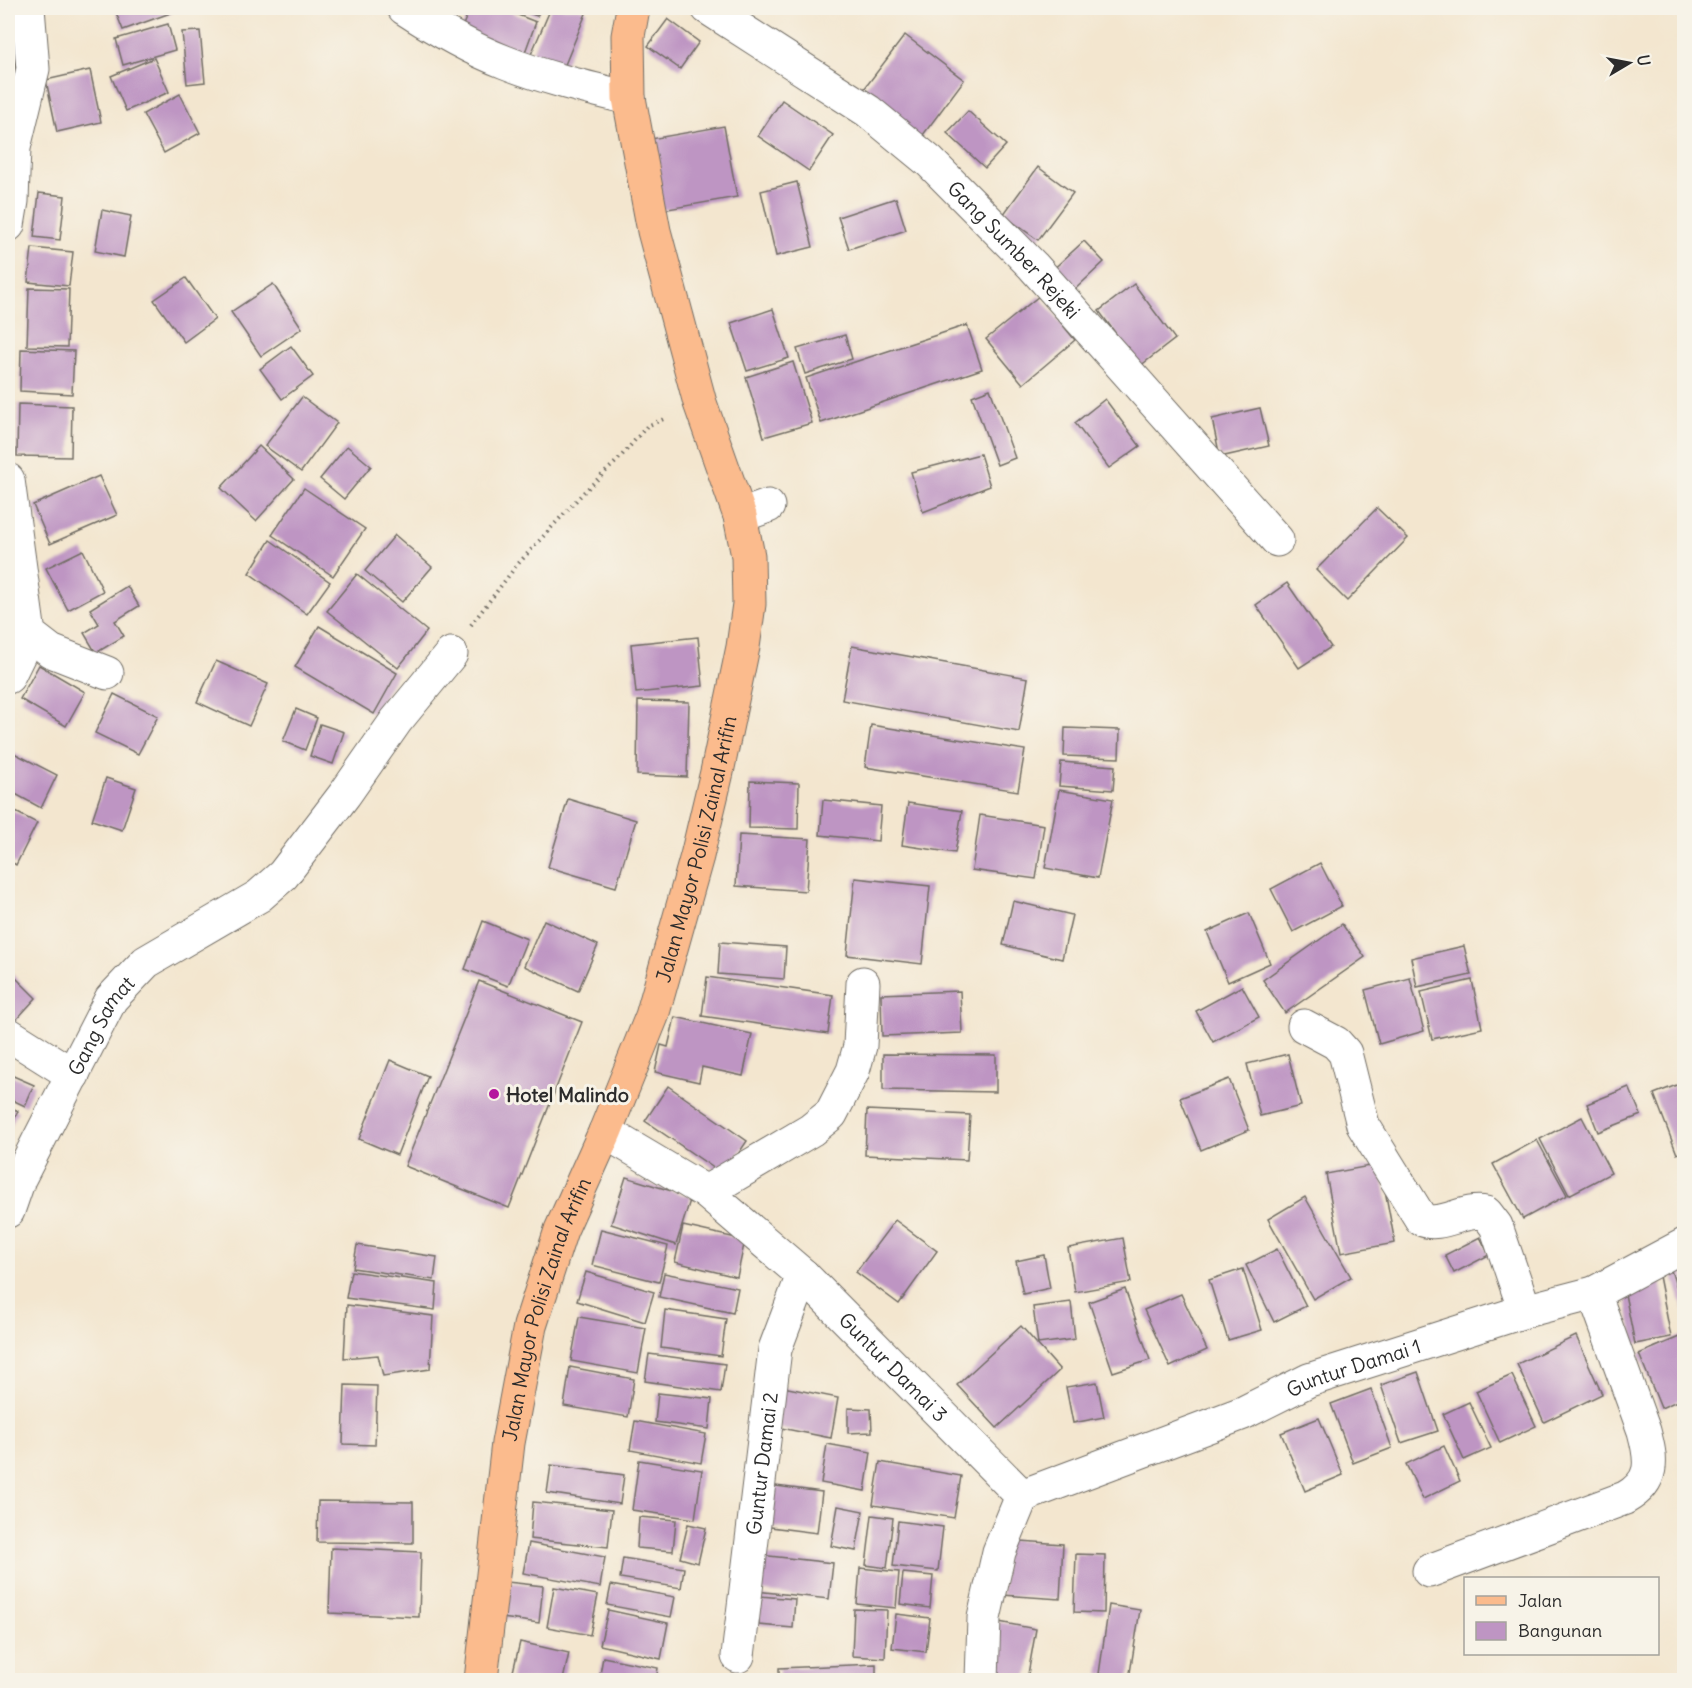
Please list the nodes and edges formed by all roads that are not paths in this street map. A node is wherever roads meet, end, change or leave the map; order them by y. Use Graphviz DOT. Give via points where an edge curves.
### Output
graph roads {
  1 [pos="28,8"];
  2 [pos="404,8"];
  3 [pos="633,8"];
  4 [pos="708,8"];
  5 [pos="629,98"];
  6 [pos="8,225"];
  7 [pos="8,480"];
  8 [pos="1277,540"];
  9 [pos="28,634"];
  10 [pos="451,654"];
  11 [pos="107,673"];
  12 [pos="8,677"];
  13 [pos="863,983"];
  14 [pos="1304,1026"];
  15 [pos="8,1034"];
  16 [pos="73,1075"];
  17 [pos="605,1132"];
  18 [pos="706,1192"];
  19 [pos="8,1211"];
  20 [pos="1684,1245"];
  21 [pos="803,1275"];
  22 [pos="1594,1293"];
  23 [pos="1525,1311"];
  24 [pos="1022,1496"];
  25 [pos="1429,1571"];
  26 [pos="738,1656"];
  27 [pos="481,1680"];
  28 [pos="982,1680"];
  1 -- 6 [label="street" via="33,69 14,148"];
  2 -- 5 [label="street" via="442,32 505,62"];
  3 -- 5 [label="main road, Jalan Mayor Polisi Zainal Arifin" via="628,36"];
  4 -- 8 [label="street, Gang Sumber Rejeki" via="868,111 930,162 1033,266"];
  5 -- 17 [label="main road, Jalan Mayor Polisi Zainal Arifin" via="654,231 700,403 754,511 743,647 698,856 652,1016"];
  7 -- 9 [label="street"];
  9 -- 11 [label="street" via="51,651"];
  9 -- 12 [label="street"];
  10 -- 16 [label="street, Gang Samat" via="396,721 283,875 259,896 146,962 111,999"];
  13 -- 18 [label="street" via="860,1046 853,1071 831,1114"];
  14 -- 23 [label="street" via="1336,1043 1345,1053 1363,1125 1421,1219 1434,1222 1476,1211 1486,1213 1496,1226"];
  15 -- 16 [label="street"];
  16 -- 19 [label="street, Gang Samat"];
  17 -- 18 [label="street, Guntur Damai 3"];
  17 -- 27 [label="main road, Jalan Mayor Polisi Zainal Arifin" via="561,1230 530,1326 508,1443"];
  18 -- 21 [label="street, Guntur Damai 3"];
  20 -- 22 [label="street, Guntur Damai 1"];
  21 -- 24 [label="street, Guntur Damai 3"];
  21 -- 26 [label="street, Guntur Damai 2" via="775,1349"];
  22 -- 23 [label="street, Guntur Damai 1"];
  22 -- 25 [label="street" via="1647,1440 1650,1466 1646,1479 1638,1491 1625,1498"];
  23 -- 24 [label="street, Guntur Damai 1" via="1309,1380 1243,1413"];
  24 -- 28 [label="street" via="999,1552 984,1618"];
}
